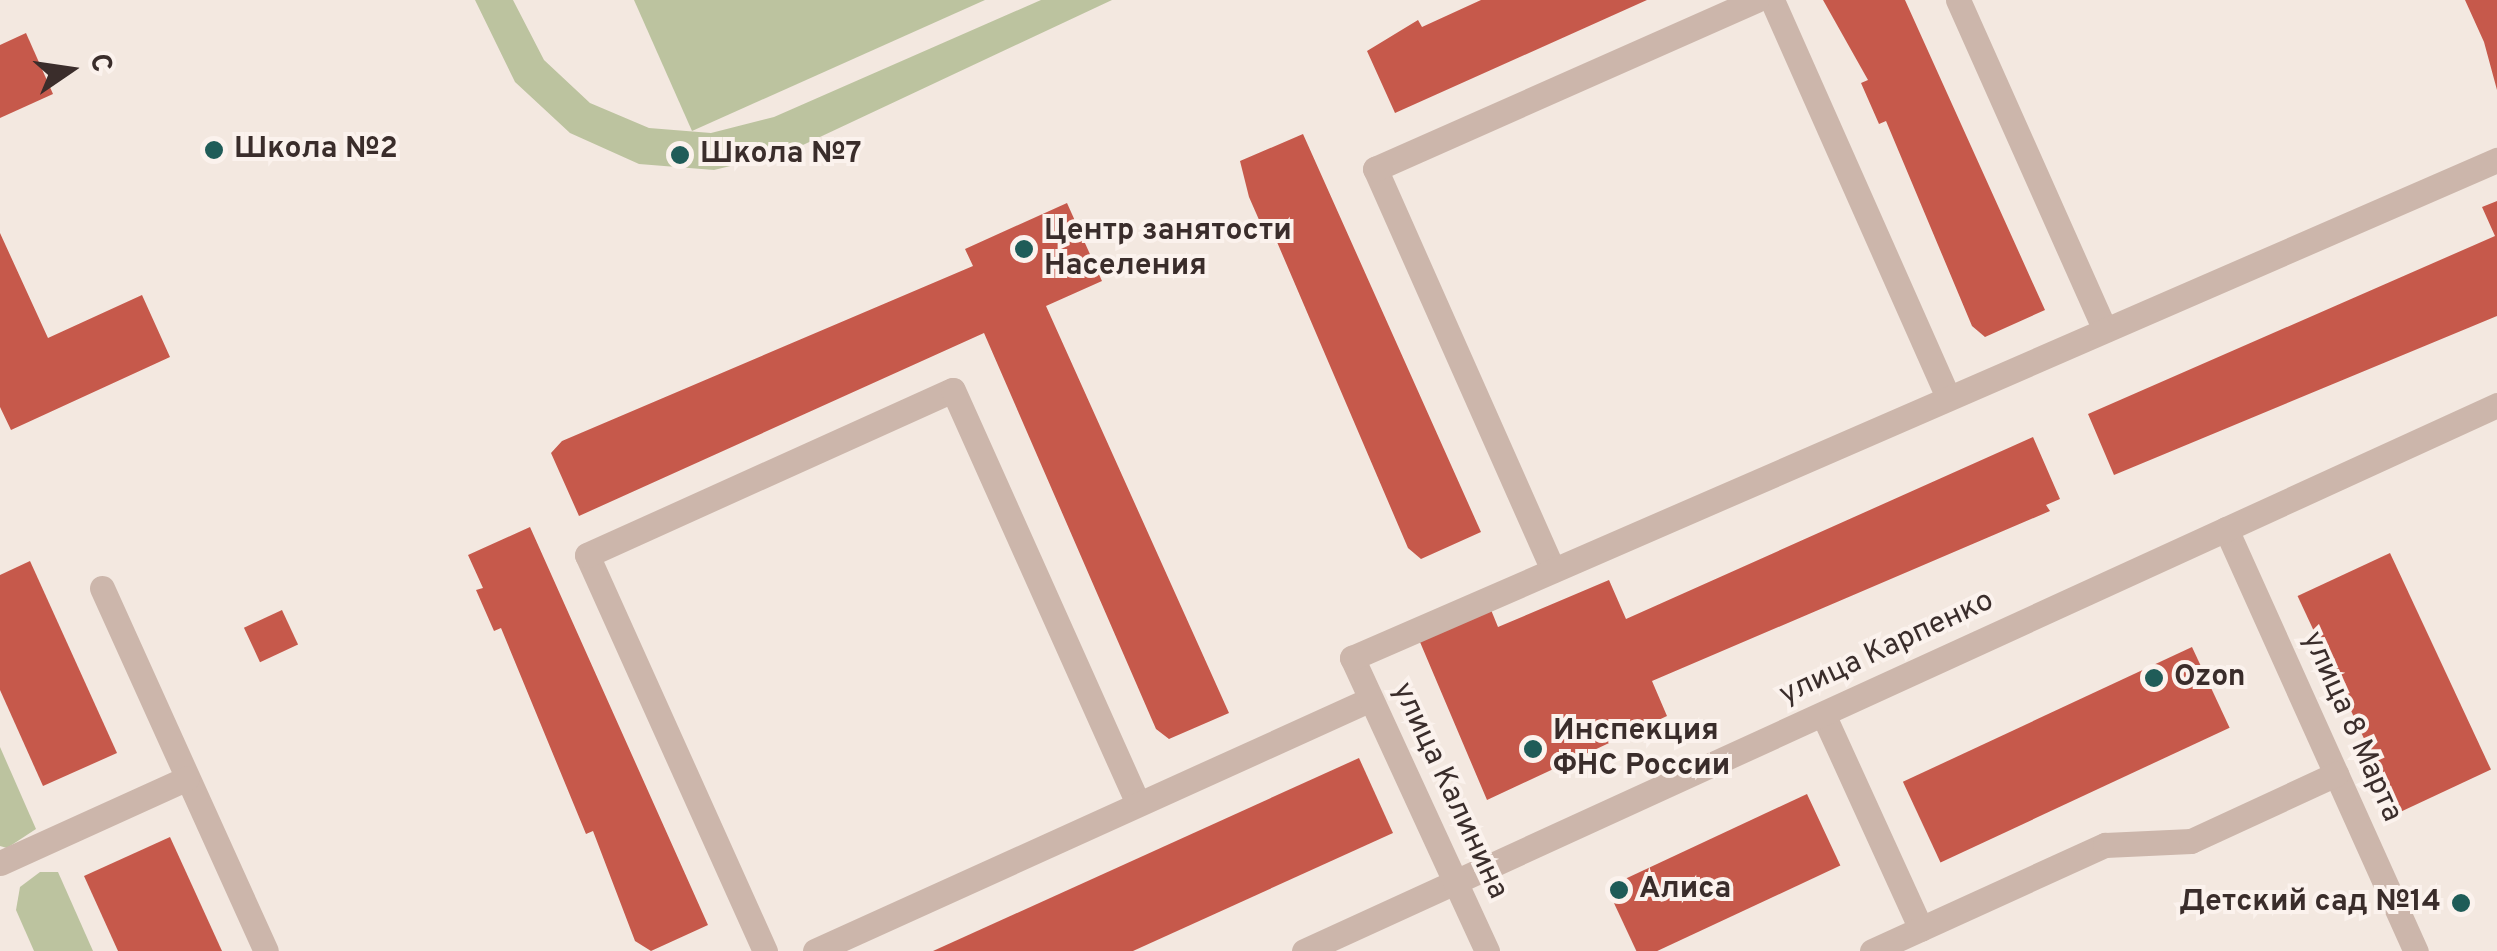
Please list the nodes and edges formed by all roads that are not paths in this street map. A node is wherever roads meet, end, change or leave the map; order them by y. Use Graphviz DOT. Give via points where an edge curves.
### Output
graph roads {
  1 [pos="1756,0"];
  2 [pos="1772,0"];
  3 [pos="1958,0"];
  4 [pos="2497,160"];
  5 [pos="2106,330"];
  6 [pos="1948,398"];
  7 [pos="2497,405"];
  8 [pos="2226,530"];
  9 [pos="1553,570"];
  10 [pos="102,588"];
  11 [pos="1372,698"];
  12 [pos="1823,714"];
  13 [pos="2336,774"];
  14 [pos="188,778"];
  15 [pos="1138,804"];
  16 [pos="0,863"];
  17 [pos="1455,883"];
  18 [pos="1921,928"];
  19 [pos="2413,950"];
  20 [pos="266,951"];
  21 [pos="765,951"];
  22 [pos="815,951"];
  23 [pos="1304,951"];
  24 [pos="1487,951"];
  25 [pos="1872,951"];
  1 -- 9 [label="street" via="1375,169"];
  2 -- 6 [label="street"];
  3 -- 5 [label="street"];
  4 -- 5 [label="street"];
  5 -- 6 [label="street"];
  6 -- 9 [label="street"];
  7 -- 8 [label="street, улица Карпенко"];
  8 -- 12 [label="street, улица Карпенко"];
  8 -- 13 [label="street, улица 8 Марта"];
  9 -- 11 [label="street, улица Калинина" via="1352,658"];
  10 -- 14 [label="street"];
  11 -- 15 [label="street"];
  11 -- 17 [label="street, улица Калинина"];
  12 -- 17 [label="street, улица Карпенко"];
  12 -- 18 [label="street"];
  13 -- 18 [label="street" via="2191,841 2104,845"];
  13 -- 19 [label="street, улица 8 Марта"];
  14 -- 16 [label="street"];
  14 -- 20 [label="street"];
  15 -- 21 [label="street" via="954,390 587,556"];
  15 -- 22 [label="street"];
  17 -- 23 [label="street, улица Карпенко"];
  17 -- 24 [label="street, улица Калинина"];
  18 -- 25 [label="street"];
}
